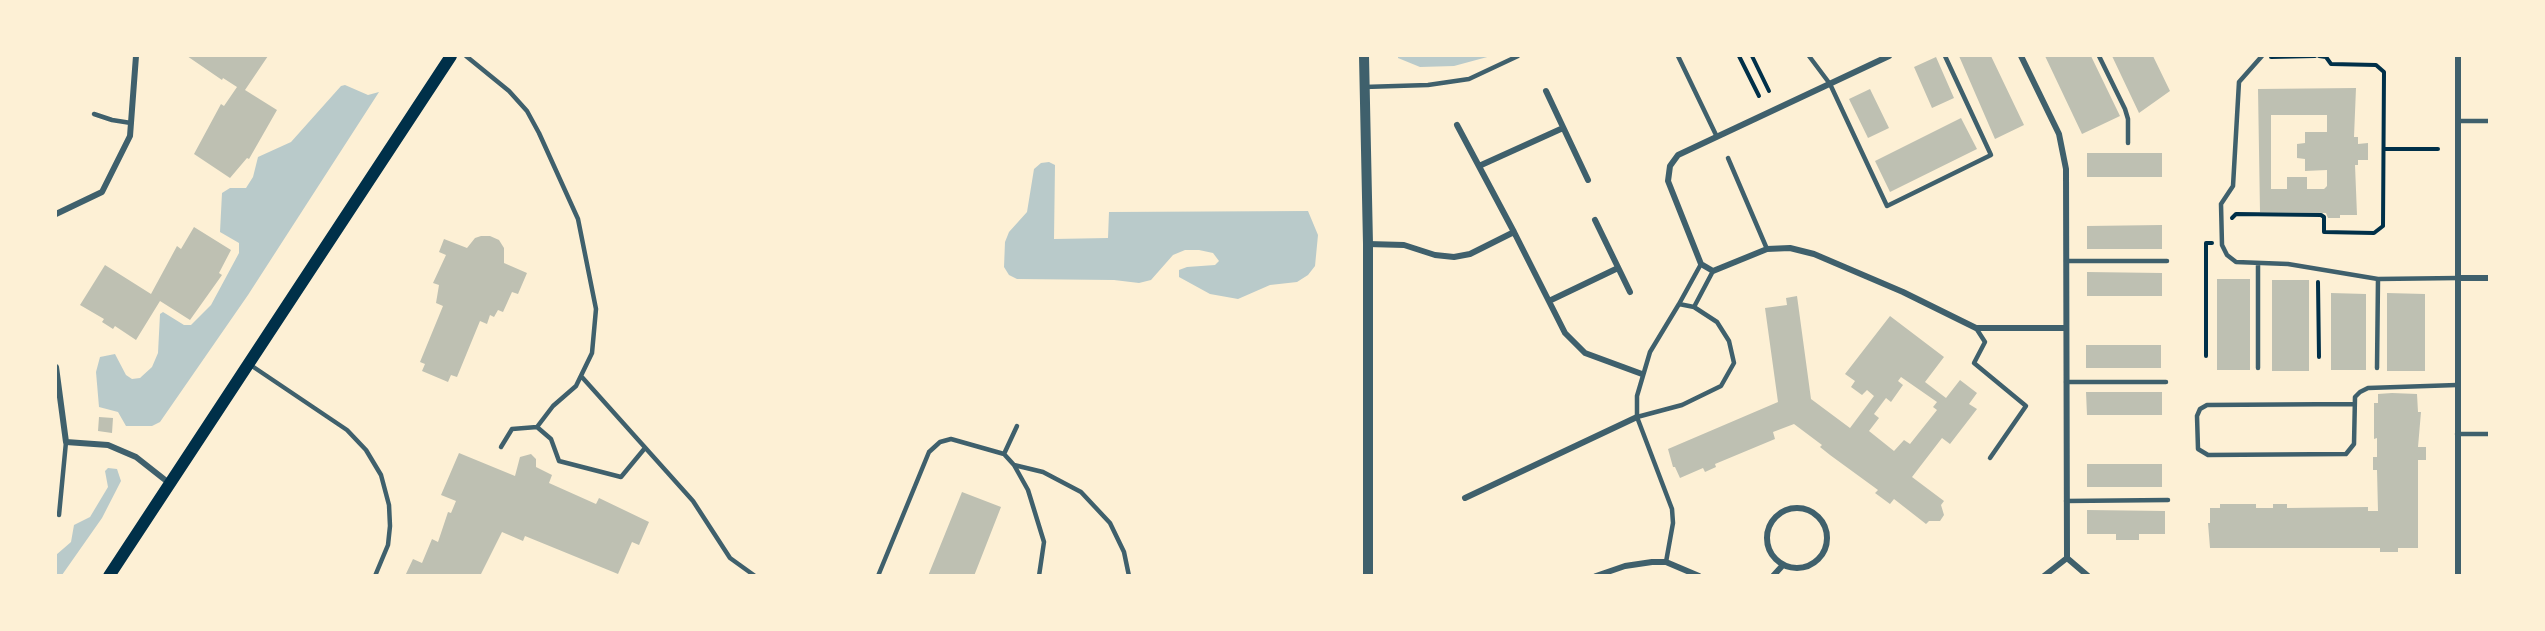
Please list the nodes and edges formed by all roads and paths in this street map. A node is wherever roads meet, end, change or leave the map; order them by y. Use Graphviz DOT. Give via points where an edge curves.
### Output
graph roads {
  1 [pos="136,56"];
  2 [pos="451,56"];
  3 [pos="466,56"];
  4 [pos="1364,56"];
  5 [pos="1518,56"];
  6 [pos="1678,56"];
  7 [pos="1739,56"];
  8 [pos="1752,56"];
  9 [pos="1809,56"];
  10 [pos="1889,56"];
  11 [pos="1945,56"];
  12 [pos="2021,56"];
  13 [pos="2099,56"];
  14 [pos="2261,56"];
  15 [pos="2317,56"];
  16 [pos="2458,56"];
  17 [pos="1830,84"];
  18 [pos="1364,87"];
  19 [pos="1546,91"];
  20 [pos="1769,91"];
  21 [pos="1759,96"];
  22 [pos="94,114"];
  23 [pos="2458,121"];
  24 [pos="2490,121"];
  25 [pos="131,123"];
  26 [pos="1457,125"];
  27 [pos="1563,128"];
  28 [pos="1717,137"];
  29 [pos="2128,143"];
  30 [pos="2384,149"];
  31 [pos="2438,149"];
  32 [pos="1728,158"];
  33 [pos="1479,166"];
  34 [pos="1587,180"];
  35 [pos="56,214"];
  36 [pos="1595,220"];
  37 [pos="2231,222"];
  38 [pos="1514,232"];
  39 [pos="2212,243"];
  40 [pos="1368,244"];
  41 [pos="1767,249"];
  42 [pos="2066,261"];
  43 [pos="2167,261"];
  44 [pos="2259,263"];
  45 [pos="1701,264"];
  46 [pos="1618,268"];
  47 [pos="1713,271"];
  48 [pos="2458,278"];
  49 [pos="2490,278"];
  50 [pos="2378,279"];
  51 [pos="2319,282"];
  52 [pos="1630,292"];
  53 [pos="1549,301"];
  54 [pos="1679,304"];
  55 [pos="1694,307"];
  56 [pos="1976,328"];
  57 [pos="2066,328"];
  58 [pos="2206,356"];
  59 [pos="2319,357"];
  60 [pos="248,363"];
  61 [pos="56,367"];
  62 [pos="2259,368"];
  63 [pos="2377,368"];
  64 [pos="1642,374"];
  65 [pos="581,376"];
  66 [pos="2066,382"];
  67 [pos="2166,382"];
  68 [pos="2457,385"];
  69 [pos="2354,404"];
  70 [pos="1637,417"];
  71 [pos="1017,426"];
  72 [pos="537,427"];
  73 [pos="2457,434"];
  74 [pos="2490,434"];
  75 [pos="66,442"];
  76 [pos="501,447"];
  77 [pos="645,448"];
  78 [pos="1004,454"];
  79 [pos="1990,458"];
  80 [pos="1014,465"];
  81 [pos="169,483"];
  82 [pos="1465,498"];
  83 [pos="2168,500"];
  84 [pos="2066,501"];
  85 [pos="59,515"];
  86 [pos="2067,558"];
  87 [pos="1666,562"];
  88 [pos="1783,565"];
  89 [pos="109,576"];
  90 [pos="375,576"];
  91 [pos="755,576"];
  92 [pos="878,576"];
  93 [pos="1039,576"];
  94 [pos="1129,576"];
  95 [pos="1368,576"];
  96 [pos="1596,576"];
  97 [pos="1699,576"];
  98 [pos="1773,576"];
  99 [pos="2044,576"];
  100 [pos="2088,576"];
  101 [pos="2458,576"];
  1 -- 25 [label="street"];
  2 -- 60 [label="main road"];
  3 -- 65 [label="lane" via="527,111 578,219 596,309 592,353"];
  4 -- 18 [label="street"];
  5 -- 18 [label="lane" via="1469,79"];
  6 -- 28 [label="lane"];
  7 -- 21 [label="path"];
  8 -- 20 [label="path"];
  9 -- 17 [label="lane"];
  10 -- 17 [label="street"];
  11 -- 17 [label="lane" via="1991,155 1887,206"];
  12 -- 42 [label="street" via="2059,134 2066,169"];
  13 -- 29 [label="lane" via="2125,109"];
  14 -- 15 [label="path"];
  14 -- 44 [label="lane" via="2239,82 2233,186 2221,204 2222,245 2227,255 2236,262"];
  15 -- 30 [label="path" via="2326,57 2331,64 2381,67"];
  16 -- 23 [label="street"];
  17 -- 28 [label="street"];
  18 -- 40 [label="street"];
  19 -- 27 [label="street"];
  22 -- 25 [label="lane"];
  23 -- 24 [label="lane"];
  23 -- 48 [label="street"];
  25 -- 35 [label="street" via="130,136 102,192"];
  26 -- 33 [label="street"];
  27 -- 33 [label="street"];
  27 -- 34 [label="street"];
  28 -- 45 [label="street" via="1678,155 1670,166 1668,180"];
  30 -- 31 [label="path"];
  30 -- 37 [label="path" via="2384,217 2380,231 2324,232 2321,215 2236,214"];
  32 -- 41 [label="lane"];
  33 -- 38 [label="street"];
  36 -- 46 [label="street"];
  38 -- 40 [label="street" via="1470,254 1454,257 1404,245"];
  38 -- 53 [label="street"];
  39 -- 58 [label="path" via="2206,243"];
  40 -- 95 [label="street"];
  41 -- 47 [label="street"];
  41 -- 56 [label="street" via="1790,248 1814,254"];
  42 -- 43 [label="lane"];
  42 -- 57 [label="street"];
  44 -- 50 [label="lane"];
  44 -- 62 [label="lane"];
  45 -- 47 [label="street"];
  45 -- 54 [label="lane"];
  46 -- 52 [label="street"];
  46 -- 53 [label="street"];
  47 -- 55 [label="lane"];
  48 -- 49 [label="street"];
  48 -- 50 [label="lane"];
  48 -- 68 [label="street"];
  50 -- 63 [label="lane"];
  51 -- 59 [label="path"];
  53 -- 64 [label="street" via="1565,333 1585,353"];
  54 -- 55 [label="lane"];
  54 -- 64 [label="lane" via="1660,333"];
  55 -- 70 [label="lane" via="1717,322 1729,342 1734,363 1721,386 1682,405"];
  56 -- 57 [label="street"];
  56 -- 79 [label="lane" via="1985,342 1974,363 2026,406"];
  57 -- 66 [label="street"];
  60 -- 81 [label="main road"];
  60 -- 90 [label="lane" via="347,430 366,450 381,475 390,526"];
  61 -- 75 [label="street"];
  64 -- 70 [label="lane" via="1636,396"];
  65 -- 72 [label="lane"];
  65 -- 77 [label="lane"];
  66 -- 67 [label="lane"];
  66 -- 84 [label="street"];
  68 -- 69 [label="lane" via="2367,388 2355,397"];
  68 -- 73 [label="street"];
  69 -- 69 [label="lane" via="2354,444 2346,454 2204,454 2197,445 2198,416 2207,405"];
  70 -- 82 [label="street"];
  70 -- 87 [label="lane" via="1672,509"];
  71 -- 78 [label="lane"];
  72 -- 76 [label="lane" via="513,429"];
  72 -- 77 [label="lane" via="551,439 559,461 621,477"];
  73 -- 74 [label="lane"];
  73 -- 101 [label="street"];
  75 -- 81 [label="street" via="108,445 136,457"];
  75 -- 85 [label="lane"];
  77 -- 91 [label="lane" via="693,501 730,558"];
  78 -- 80 [label="lane"];
  78 -- 92 [label="lane" via="951,439 940,442 929,452"];
  80 -- 93 [label="lane" via="1028,490 1044,542"];
  80 -- 94 [label="lane" via="1043,472 1081,492 1110,524 1124,552"];
  81 -- 89 [label="main road"];
  83 -- 84 [label="lane"];
  84 -- 86 [label="street"];
  86 -- 99 [label="street"];
  86 -- 100 [label="street"];
  87 -- 96 [label="street" via="1625,566"];
  87 -- 97 [label="street"];
  88 -- 88 [label="street" via="1803,568 1825,550 1826,530 1815,514 1806,509 1786,510 1771,523 1767,542 1770,552"];
  88 -- 98 [label="street"];
}
